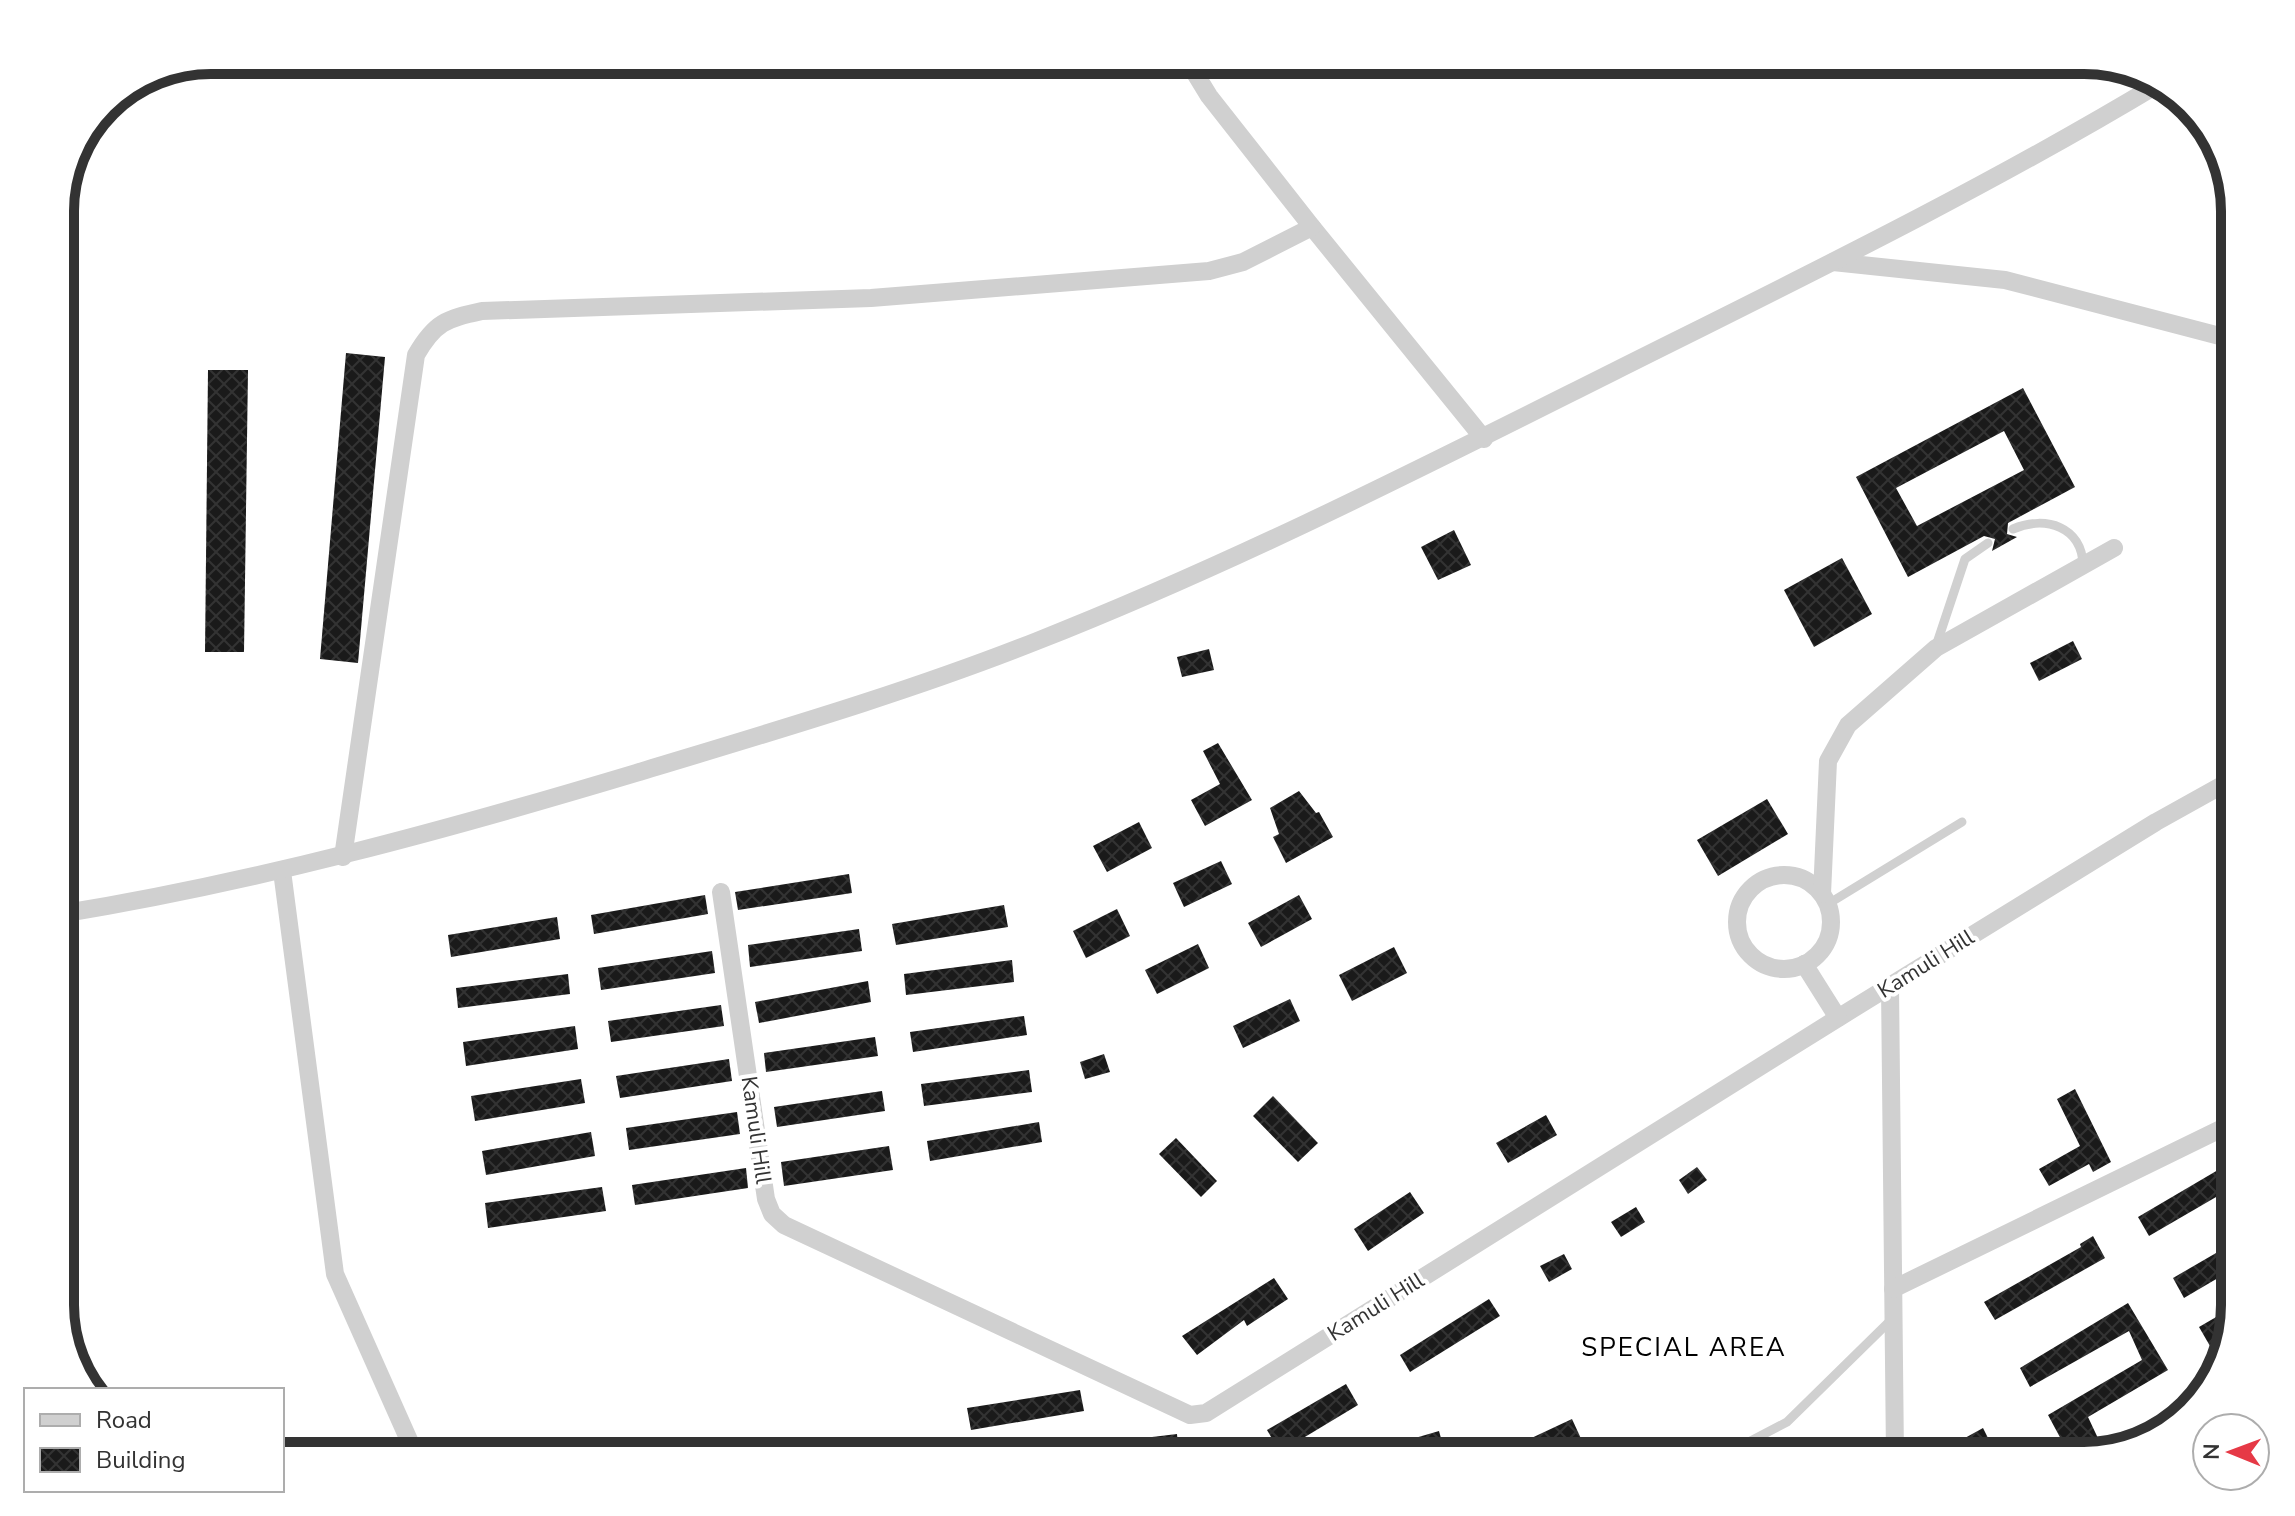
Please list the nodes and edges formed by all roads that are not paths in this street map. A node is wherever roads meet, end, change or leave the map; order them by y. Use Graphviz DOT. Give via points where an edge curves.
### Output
graph roads {
  1 [pos="1196,74"];
  2 [pos="2148,90"];
  3 [pos="1312,227"];
  4 [pos="1833,262"];
  5 [pos="2221,336"];
  6 [pos="1484,439"];
  7 [pos="2013,529"];
  8 [pos="1988,543"];
  9 [pos="2114,548"];
  10 [pos="2083,565"];
  11 [pos="1936,648"];
  12 [pos="2221,786"];
  13 [pos="1962,822"];
  14 [pos="343,857"];
  15 [pos="282,871"];
  16 [pos="721,892"];
  17 [pos="1825,899"];
  18 [pos="74,912"];
  19 [pos="1804,964"];
  20 [pos="1890,987"];
  21 [pos="1838,1018"];
  22 [pos="2221,1129"];
  23 [pos="1893,1289"];
  24 [pos="1893,1319"];
  25 [pos="410,1442"];
  26 [pos="1749,1442"];
  27 [pos="1895,1442"];
  1 -- 3 [label="street"];
  2 -- 4 [label="street"];
  3 -- 6 [label="street"];
  3 -- 14 [label="street" via="1243,262 1209,271 871,298 482,311 449,318 429,331 416,355"];
  4 -- 5 [label="street" via="2005,280"];
  4 -- 6 [label="street"];
  6 -- 14 [label="street" via="1184,578 927,683"];
  7 -- 10 [label="lane" via="2030,522 2056,525 2075,536"];
  8 -- 11 [label="lane" via="1965,559"];
  9 -- 10 [label="street"];
  10 -- 11 [label="street"];
  11 -- 17 [label="street" via="1848,725 1832,752 1825,782"];
  12 -- 20 [label="street, Kamuli Hill"];
  13 -- 17 [label="lane"];
  14 -- 15 [label="street"];
  15 -- 18 [label="street"];
  15 -- 25 [label="street" via="335,1274"];
  16 -- 21 [label="street, Kamuli Hill" via="772,1214 813,1239 1190,1415 1206,1413"];
  17 -- 19 [label="street" via="1831,916 1828,940"];
  17 -- 19 [label="street" via="1804,879 1781,874 1760,881 1740,906 1740,938 1752,957 1772,967"];
  19 -- 21 [label="street"];
  20 -- 21 [label="street, Kamuli Hill"];
  20 -- 23 [label="street"];
  22 -- 23 [label="street"];
  23 -- 24 [label="street"];
  24 -- 26 [label="lane" via="1787,1422"];
  24 -- 27 [label="street"];
}
